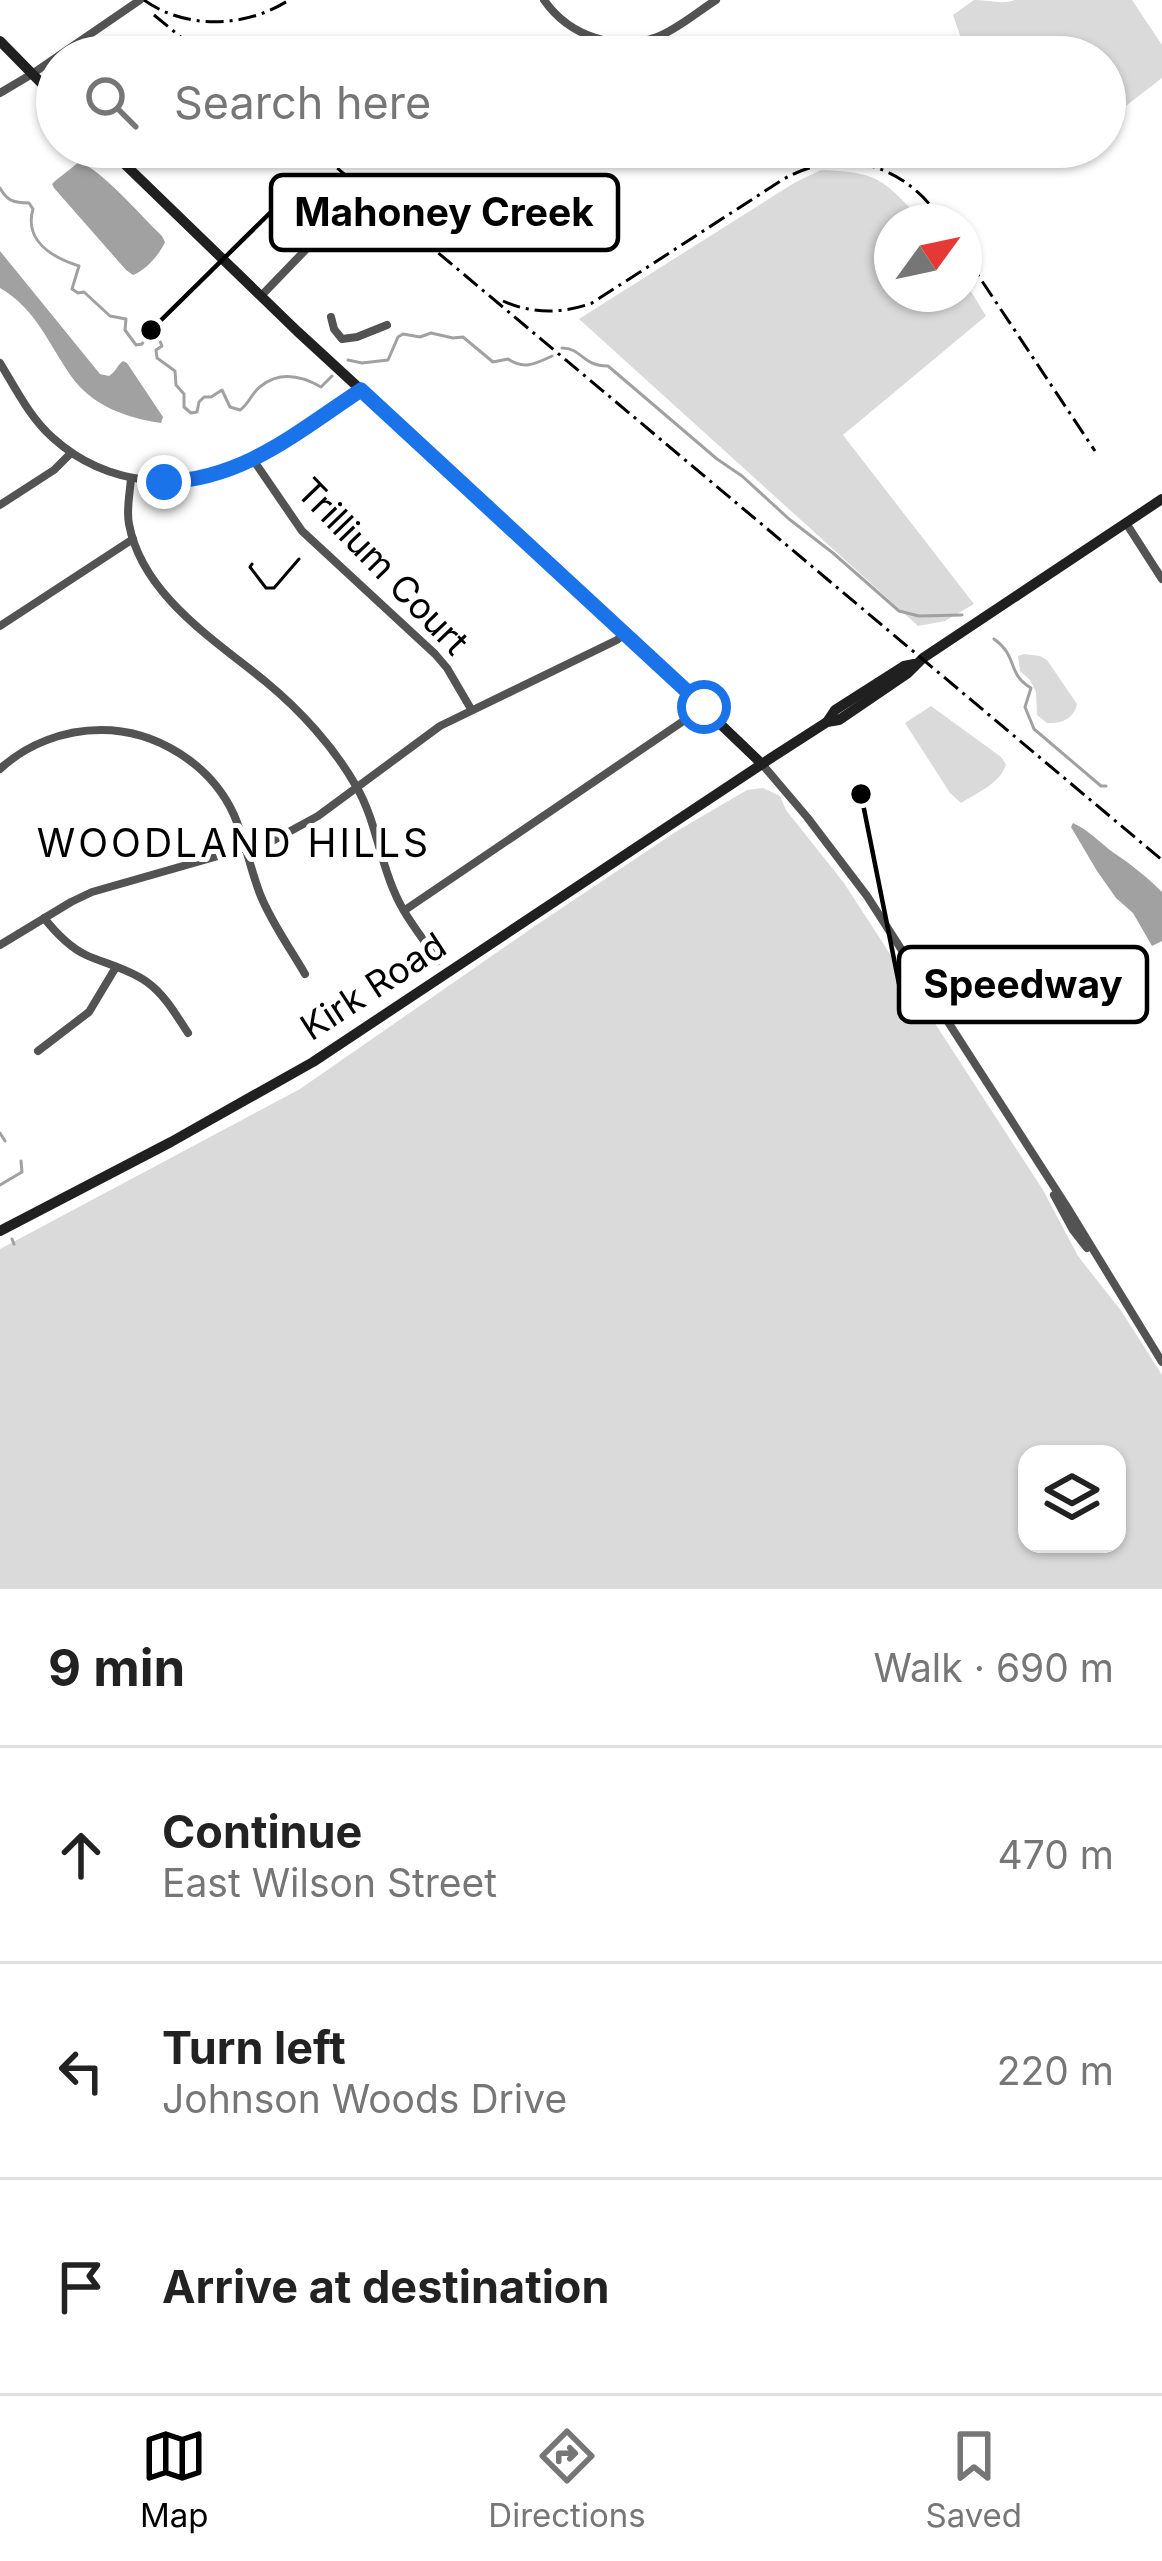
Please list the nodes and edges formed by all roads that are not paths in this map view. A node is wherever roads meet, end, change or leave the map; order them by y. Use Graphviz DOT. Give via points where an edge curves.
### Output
graph roads {
  1 [pos="140,0"];
  2 [pos="544,0"];
  3 [pos="716,0"];
  4 [pos="87,36"];
  5 [pos="591,36"];
  6 [pos="659,36"];
  7 [pos="0,41"];
  8 [pos="36,71"];
  9 [pos="32,74"];
  10 [pos="36,78"];
  11 [pos="0,93"];
  12 [pos="129,168"];
  13 [pos="346,208"];
  14 [pos="261,296"];
  15 [pos="332,317"];
  16 [pos="387,325"];
  17 [pos="0,363"];
  18 [pos="5,381"];
  19 [pos="361,390"];
  20 [pos="71,452"];
  21 [pos="254,460"];
  22 [pos="131,478"];
  23 [pos="1162,499"];
  24 [pos="0,505"];
  25 [pos="1126,524"];
  26 [pos="133,539"];
  27 [pos="1162,579"];
  28 [pos="0,626"];
  29 [pos="625,633"];
  30 [pos="704,707"];
  31 [pos="471,710"];
  32 [pos="762,764"];
  33 [pos="0,769"];
  34 [pos="356,786"];
  35 [pos="245,850"];
  36 [pos="405,910"];
  37 [pos="44,918"];
  38 [pos="0,945"];
  39 [pos="438,961"];
  40 [pos="116,967"];
  41 [pos="305,974"];
  42 [pos="188,1033"];
  43 [pos="38,1051"];
  44 [pos="0,1231"];
  45 [pos="1162,1362"];
  1 -- 4 [label="street"];
  2 -- 5 [label="street"];
  3 -- 6 [label="street"];
  7 -- 9 [label="street"];
  8 -- 9 [label="street"];
  9 -- 10 [label="street"];
  9 -- 11 [label="street"];
  12 -- 14 [label="street"];
  13 -- 14 [label="street"];
  14 -- 19 [label="street"];
  15 -- 16 [label="street" via="342,339"];
  17 -- 18 [label="street"];
  18 -- 20 [label="street"];
  19 -- 21 [label="street"];
  19 -- 29 [label="street"];
  20 -- 22 [label="street"];
  20 -- 24 [label="street"];
  21 -- 22 [label="street" via="182,481"];
  21 -- 31 [label="street, Trillium Court" via="302,531 435,654"];
  22 -- 26 [label="street"];
  23 -- 25 [label="street, Kirk Road"];
  25 -- 27 [label="street"];
  25 -- 32 [label="street, Kirk Road"];
  26 -- 28 [label="street"];
  26 -- 34 [label="street" via="183,615 292,705"];
  29 -- 30 [label="street"];
  29 -- 31 [label="street"];
  30 -- 32 [label="street"];
  30 -- 36 [label="street"];
  31 -- 34 [label="street"];
  32 -- 44 [label="street, Kirk Road" via="313,1062"];
  32 -- 45 [label="street" via="867,896"];
  33 -- 35 [label="street" via="65,734 139,735 210,779"];
  34 -- 35 [label="street" via="304,825"];
  34 -- 36 [label="street"];
  35 -- 37 [label="street" via="92,892"];
  35 -- 41 [label="street"];
  36 -- 39 [label="street"];
  37 -- 38 [label="street"];
  37 -- 40 [label="street" via="72,947"];
  40 -- 42 [label="street" via="158,991"];
  40 -- 43 [label="street" via="89,1012"];
}
